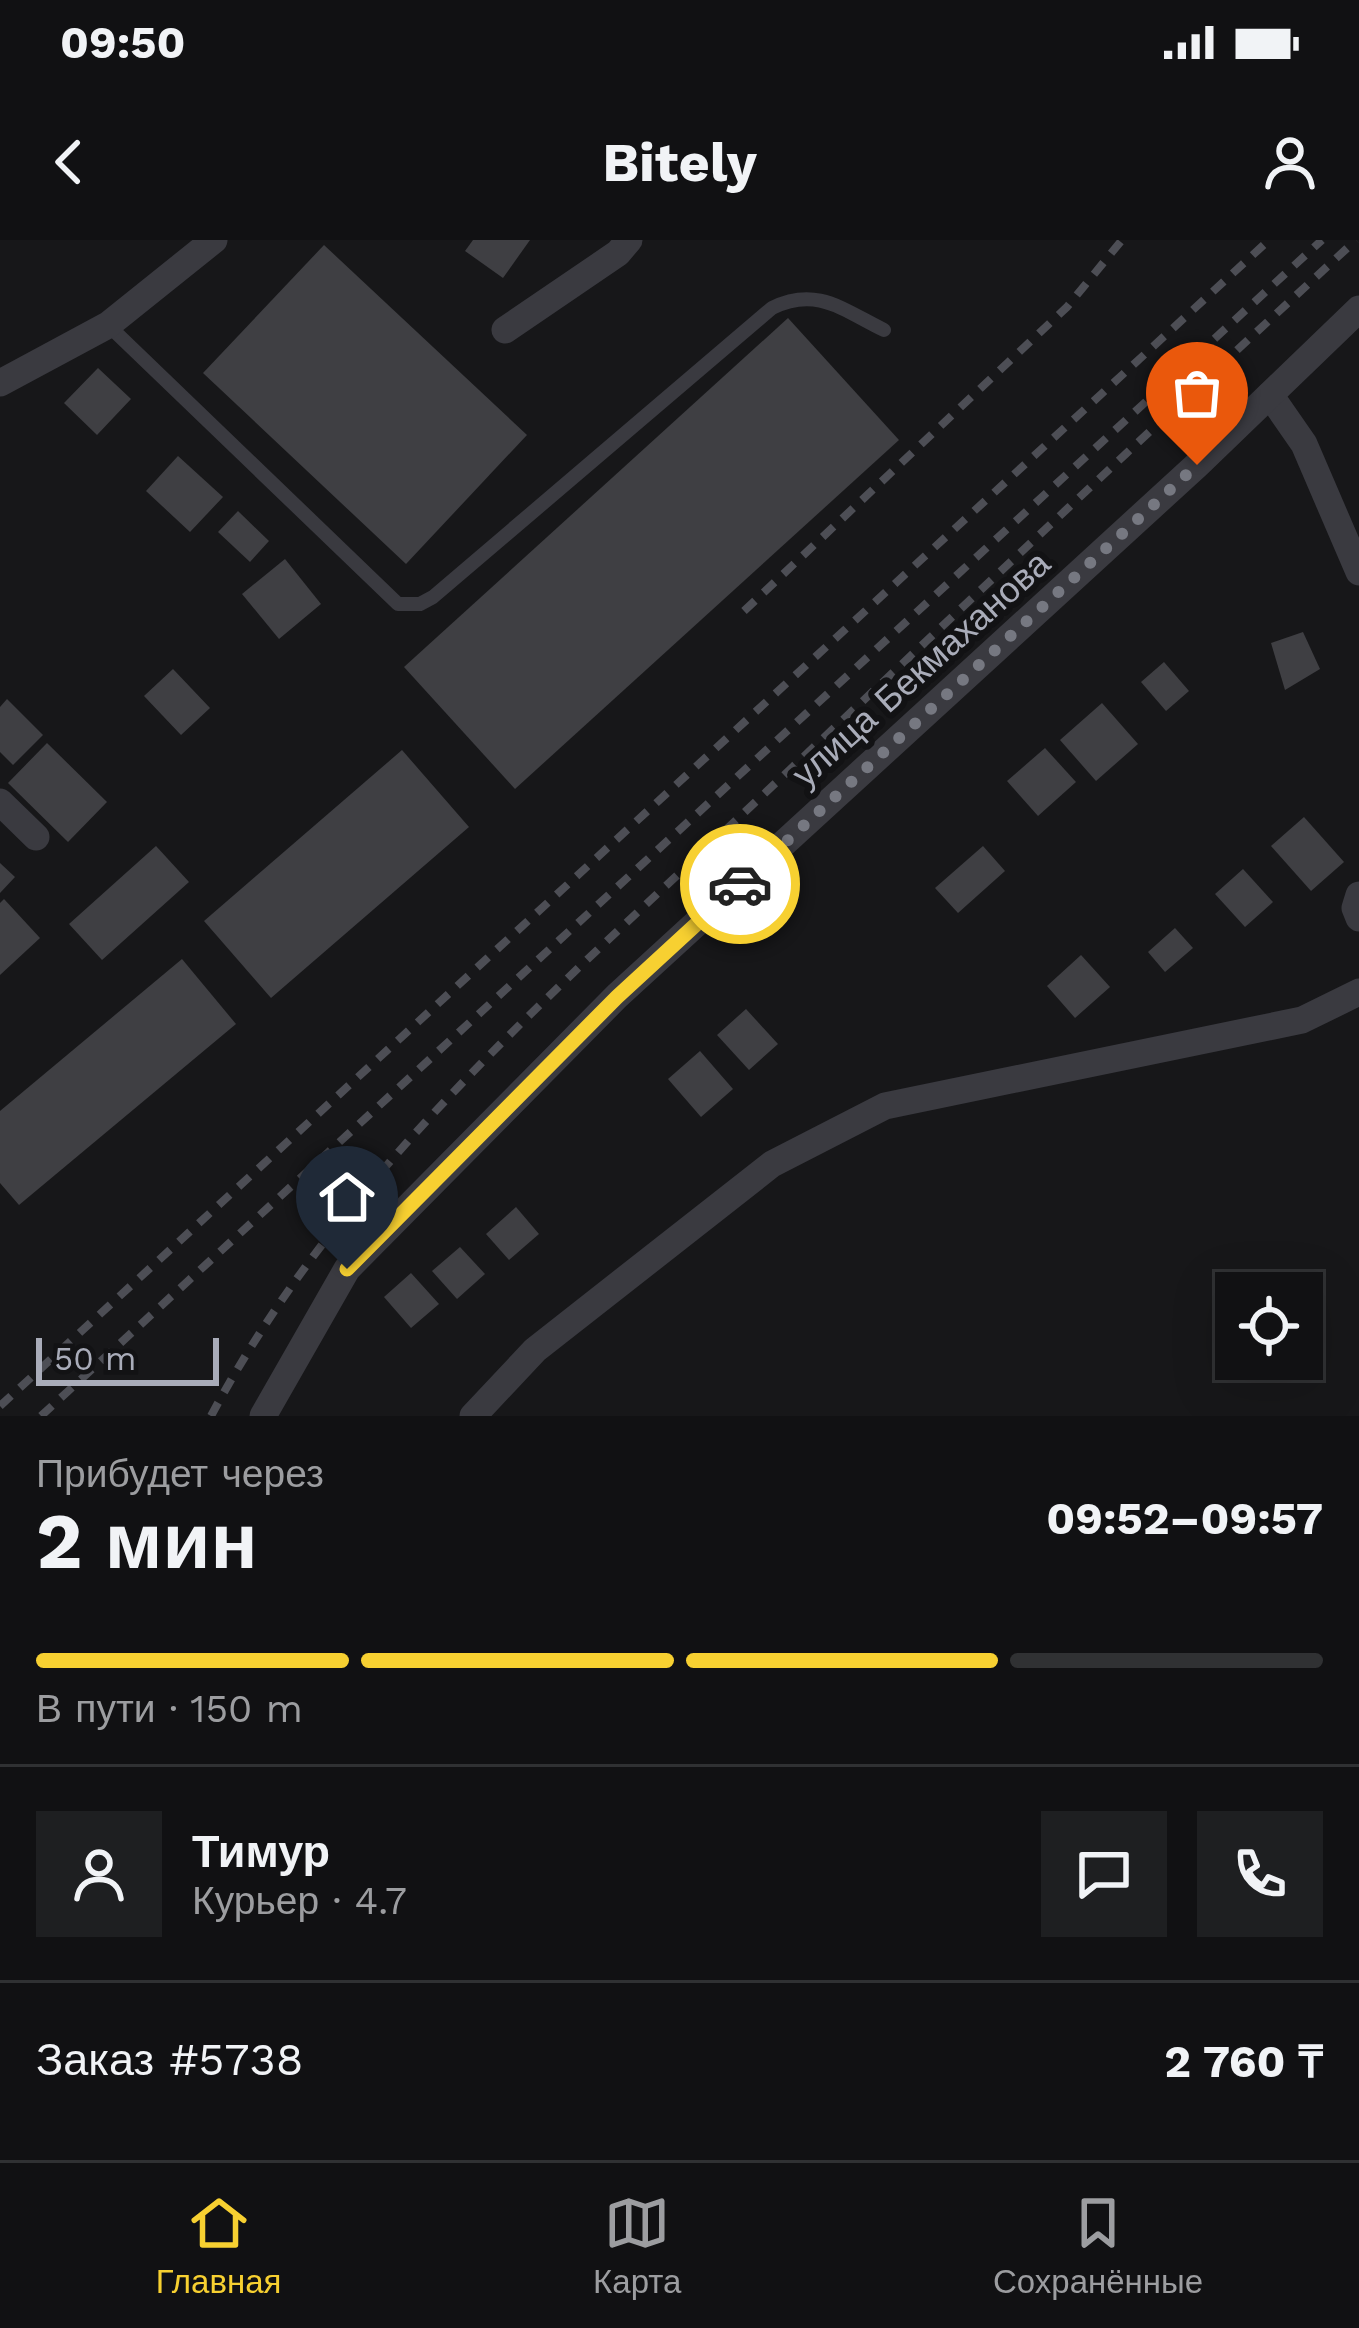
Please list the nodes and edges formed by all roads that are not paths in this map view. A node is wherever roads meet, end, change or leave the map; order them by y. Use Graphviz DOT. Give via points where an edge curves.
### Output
graph roads {
  1 [pos="214,240"];
  2 [pos="629,240"];
  3 [pos="1359,309"];
  4 [pos="108,326"];
  5 [pos="505,330"];
  6 [pos="884,330"];
  7 [pos="0,383"];
  8 [pos="1270,394"];
  9 [pos="1359,572"];
  10 [pos="0,802"];
  11 [pos="36,837"];
  12 [pos="1359,895"];
  13 [pos="1359,918"];
  14 [pos="1359,992"];
  15 [pos="263,1416"];
  16 [pos="473,1416"];
  1 -- 4 [label="street"];
  2 -- 5 [label="street"];
  3 -- 8 [label="street, улица Бекмаханова"];
  4 -- 6 [label="lane" via="408,606 433,597 772,308 814,296"];
  4 -- 7 [label="street"];
  8 -- 9 [label="street" via="1304,444"];
  8 -- 15 [label="street, улица Бекмаханова" via="617,997 347,1269"];
  10 -- 11 [label="street"];
  12 -- 13 [label="street"];
  14 -- 16 [label="street" via="1303,1020 885,1106 772,1164 535,1351"];
}
